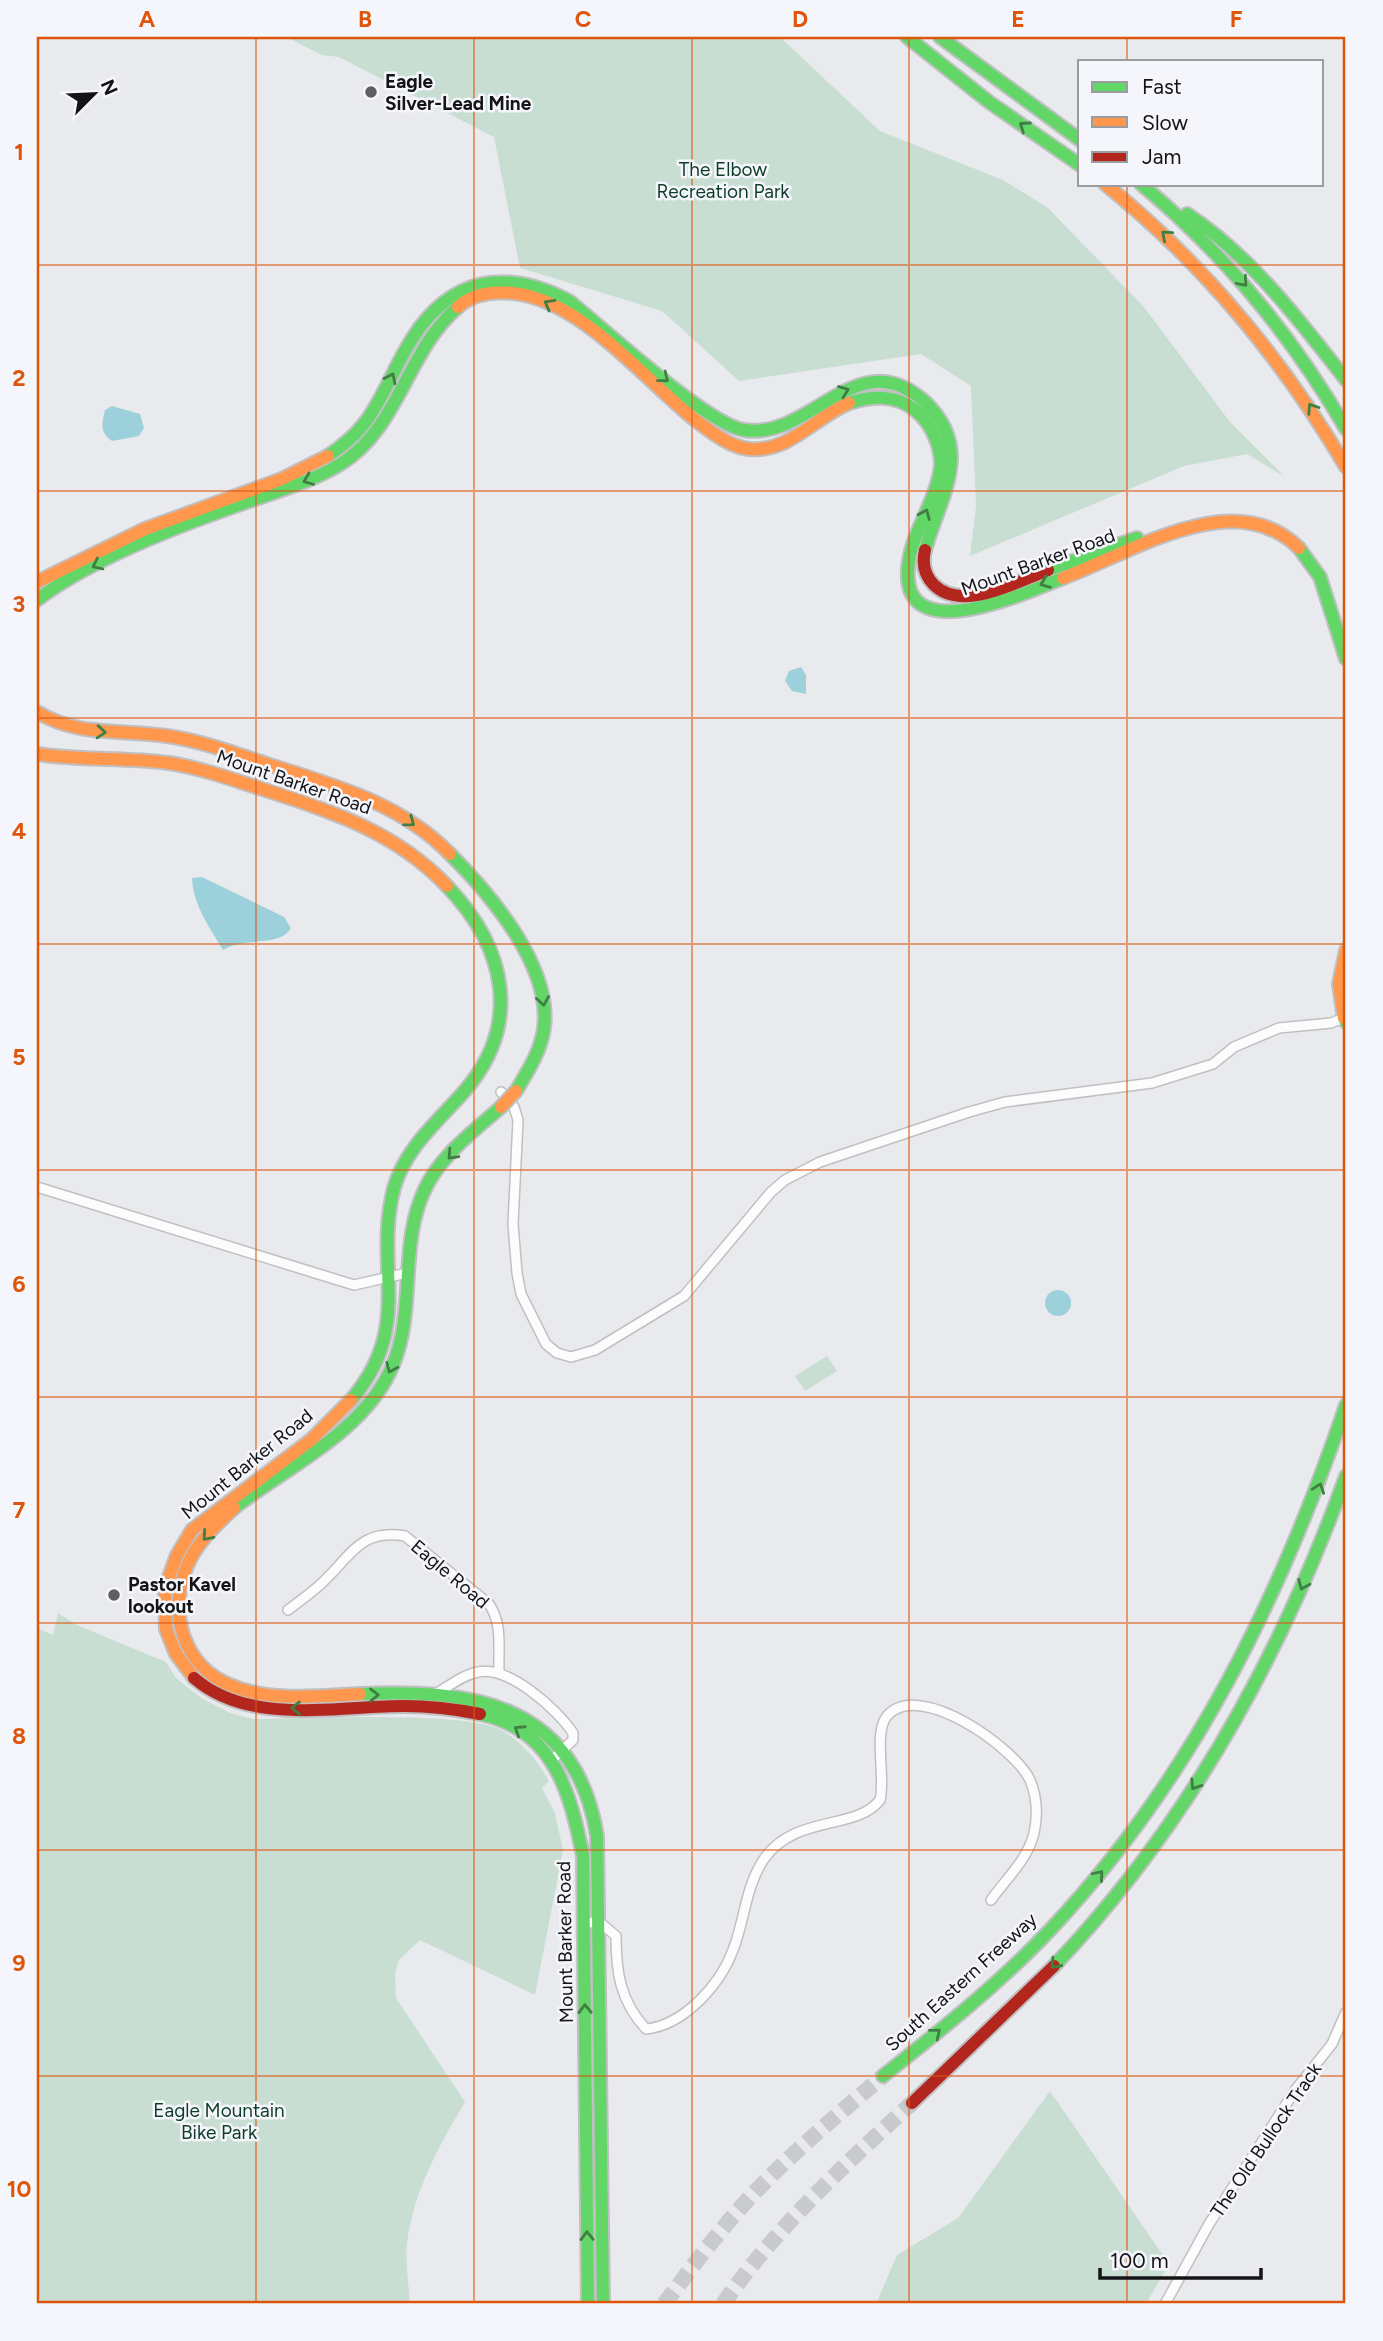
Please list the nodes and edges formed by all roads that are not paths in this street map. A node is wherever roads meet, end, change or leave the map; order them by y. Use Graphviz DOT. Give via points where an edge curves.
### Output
graph roads {
  1 [pos="906,37"];
  2 [pos="940,37"];
  3 [pos="1078,139"];
  4 [pos="1078,164"];
  5 [pos="1107,186"];
  6 [pos="1144,186"];
  7 [pos="1145,186"];
  8 [pos="1346,380"];
  9 [pos="1346,429"];
  10 [pos="1346,467"];
  11 [pos="37,582"];
  12 [pos="37,600"];
  13 [pos="1346,633"];
  14 [pos="1346,659"];
  15 [pos="37,712"];
  16 [pos="37,754"];
  17 [pos="1346,950"];
  18 [pos="1344,1019"];
  19 [pos="501,1093"];
  20 [pos="37,1187"];
  21 [pos="407,1273"];
  22 [pos="391,1275"];
  23 [pos="1346,1405"];
  24 [pos="1346,1476"];
  25 [pos="288,1609"];
  26 [pos="499,1673"];
  27 [pos="433,1695"];
  28 [pos="559,1754"];
  29 [pos="991,1900"];
  30 [pos="584,1922"];
  31 [pos="598,1923"];
  32 [pos="1346,2012"];
  33 [pos="883,2076"];
  34 [pos="912,2104"];
  35 [pos="588,2304"];
  36 [pos="603,2304"];
  37 [pos="1165,2304"];
  4 -- 1 [label="main road, one-way"];
  2 -- 3 [label="main road"];
  10 -- 5 [label="main road, one-way" via="1287,373 1230,299 1173,241"];
  6 -- 9 [label="main road, one-way" via="1228,265 1266,308 1302,355"];
  7 -- 8 [label="main road" via="1207,227 1288,306"];
  11 -- 13 [label="main road, Mount Barker Road, one-way" via="159,523 303,470 332,454 371,417 415,330 443,302 483,283 522,281 569,301 733,430 747,434 778,430 830,396 866,384 898,386 914,394 939,416 953,465 923,558 936,589 970,596 1204,515 1244,514 1289,530 1317,555 1336,591"];
  14 -- 12 [label="main road, Mount Barker Road, one-way" via="1330,594 1312,559 1285,535 1241,520 1206,521 1001,600 958,612 925,606 912,592 907,574 913,543 941,467 936,439 913,408 894,398 854,400 780,445 737,446 695,419 579,323 540,298 497,292 469,300 437,324 413,361 383,425 339,465 164,533 67,580"];
  15 -- 21 [label="main road, Mount Barker Road, one-way, bridge" via="62,726 85,731 163,736 201,744 355,792 391,808 470,875 508,926 536,973 543,996 545,1029 536,1060 516,1091 427,1185 415,1218"];
  16 -- 22 [label="main road, Mount Barker Road" via="189,767 343,815 409,849 444,880 486,938 498,969 495,1042 471,1082 413,1146 397,1177 392,1201"];
  17 -- 18 [label="main road" via="1338,983"];
  18 -- 19 [label="street" via="1279,1028 1191,1073 1130,1087 1005,1102 820,1162 771,1192 684,1296 595,1350 570,1357 546,1344 521,1294 513,1224 518,1120 514,1107"];
  20 -- 22 [label="street" via="354,1285"];
  21 -- 22 [label="street"];
  21 -- 27 [label="main road, Mount Barker Road, one-way" via="402,1336 386,1380 350,1423 214,1528 187,1561 176,1601 182,1633 194,1660 219,1681 238,1689 285,1696"];
  28 -- 22 [label="main road, Mount Barker Road, one-way" via="507,1723 462,1710 265,1708 235,1703 197,1681 167,1637 163,1600 174,1555 206,1517 339,1415 361,1392 378,1365 387,1336"];
  33 -- 23 [label="main road, South Eastern Freeway, one-way" via="965,2010 1049,1930 1161,1796 1223,1699 1276,1594 1320,1488"];
  24 -- 34 [label="main road, one-way" via="1275,1647 1181,1806 1080,1936 1001,2020"];
  25 -- 26 [label="street, Eagle Road" via="318,1587 361,1543 389,1533 405,1536 489,1604 499,1629"];
  26 -- 27 [label="street" via="489,1670 467,1675"];
  26 -- 28 [label="street" via="536,1695 566,1723 573,1740"];
  27 -- 28 [label="main road, Mount Barker Road" via="476,1698 506,1708 545,1732"];
  28 -- 30 [label="main road, Mount Barker Road" via="578,1813"];
  28 -- 31 [label="main road, Mount Barker Road" via="586,1786 594,1816"];
  29 -- 31 [label="street" via="1020,1863 1034,1835 1036,1800 1029,1779 1004,1749 969,1724 946,1713 909,1706 892,1712 882,1725 880,1800 865,1812 805,1828 773,1849 746,1896 726,1965 676,2020 646,2029 637,2020 620,1987 616,1936"];
  30 -- 31 [label="street"];
  35 -- 30 [label="main road, Mount Barker Road, one-way"];
  31 -- 36 [label="main road, Mount Barker Road"];
  32 -- 37 [label="street, The Old Bullock Track" via="1332,2044 1296,2088 1209,2224"];
}
